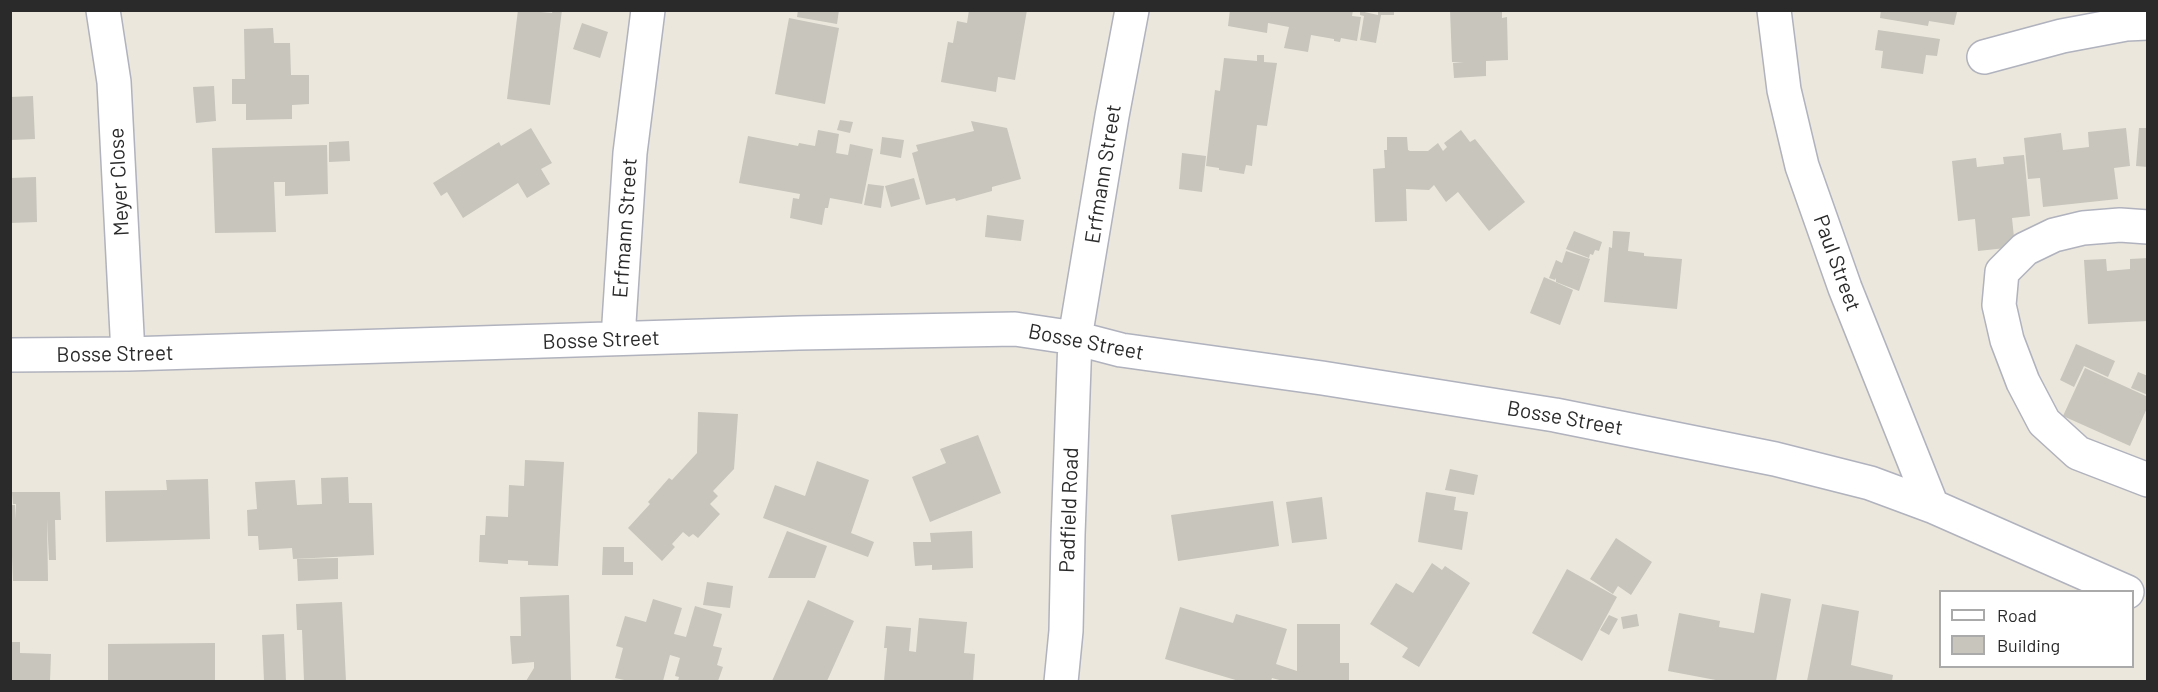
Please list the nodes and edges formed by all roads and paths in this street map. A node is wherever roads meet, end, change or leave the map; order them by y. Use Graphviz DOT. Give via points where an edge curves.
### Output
graph roads {
  1 [pos="103,10"];
  2 [pos="648,10"];
  3 [pos="1132,10"];
  4 [pos="1774,10"];
  5 [pos="2148,23"];
  6 [pos="1984,57"];
  7 [pos="2148,226"];
  8 [pos="618,338"];
  9 [pos="1075,338"];
  10 [pos="128,354"];
  11 [pos="10,355"];
  12 [pos="2148,480"];
  13 [pos="1932,506"];
  14 [pos="2125,590"];
  15 [pos="2134,594"];
  16 [pos="2148,601"];
  17 [pos="1061,681"];
  1 -- 10 [label="street, Meyer Close" via="114,82"];
  2 -- 8 [label="street, Erfmann Street" via="630,153"];
  3 -- 9 [label="street, Erfmann Street"];
  4 -- 13 [label="street, Paul Street" via="1784,90 1802,166 1845,288"];
  5 -- 6 [label="street" via="2062,36"];
  7 -- 12 [label="street" via="2083,228 2054,235 2025,249 2002,272 1999,305 2023,382 2044,422 2078,453"];
  8 -- 9 [label="street, Bosse Street" via="1016,329"];
  8 -- 10 [label="street, Bosse Street"];
  9 -- 13 [label="street, Bosse Street" via="1121,350 1555,415 1775,459 1870,483"];
  9 -- 17 [label="street, Padfield Road"];
  10 -- 11 [label="street, Bosse Street"];
  13 -- 14 [label="street, Bosse Street"];
  15 -- 16 [label="street"];
}
